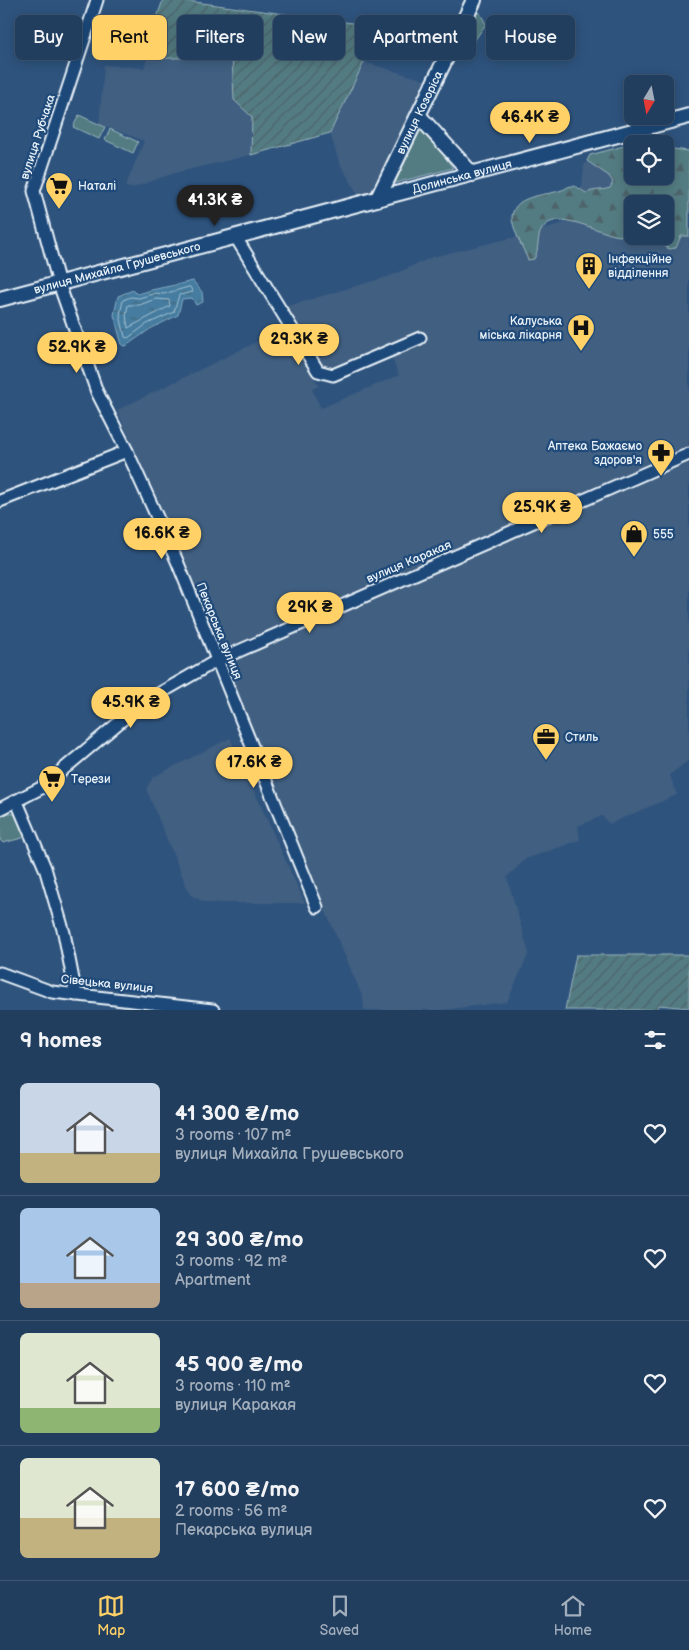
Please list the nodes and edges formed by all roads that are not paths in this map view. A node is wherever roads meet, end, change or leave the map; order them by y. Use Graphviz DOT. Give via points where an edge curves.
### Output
graph roads {
  1 [pos="97,0"];
  2 [pos="474,0"];
  3 [pos="419,116"];
  4 [pos="689,116"];
  5 [pos="472,174"];
  6 [pos="378,198"];
  7 [pos="235,236"];
  8 [pos="59,284"];
  9 [pos="0,299"];
  10 [pos="420,338"];
  11 [pos="127,451"];
  12 [pos="689,454"];
  13 [pos="0,501"];
  14 [pos="216,661"];
  15 [pos="17,802"];
  16 [pos="0,810"];
  17 [pos="317,906"];
  18 [pos="0,973"];
  19 [pos="76,995"];
  20 [pos="213,1010"];
  1 -- 8 [label="street, вулиця Рубчака" via="34,191"];
  2 -- 3 [label="main road, вулиця Козоріса"];
  3 -- 5 [label="main road"];
  3 -- 6 [label="main road, вулиця Козоріса"];
  4 -- 5 [label="main road, Долинська вулиця"];
  5 -- 6 [label="main road, Долинська вулиця"];
  6 -- 7 [label="main road, вулиця Михайла Грушевського"];
  7 -- 8 [label="main road, вулиця Михайла Грушевського"];
  7 -- 10 [label="street" via="318,371 324,375 333,375"];
  8 -- 9 [label="main road, вулиця Михайла Грушевського"];
  8 -- 11 [label="street, Пекарська вулиця" via="97,392"];
  11 -- 13 [label="street"];
  11 -- 14 [label="street, Пекарська вулиця" via="177,562"];
  12 -- 14 [label="street, вулиця Каракая"];
  14 -- 15 [label="street, вулиця Каракая" via="141,704 41,788"];
  14 -- 17 [label="street, Пекарська вулиця"];
  15 -- 16 [label="street, вулиця Каракая"];
  15 -- 19 [label="street" via="48,878 64,933"];
  18 -- 19 [label="street, Сівецька вулиця" via="52,992"];
  19 -- 20 [label="street, Сівецька вулиця"];
}
